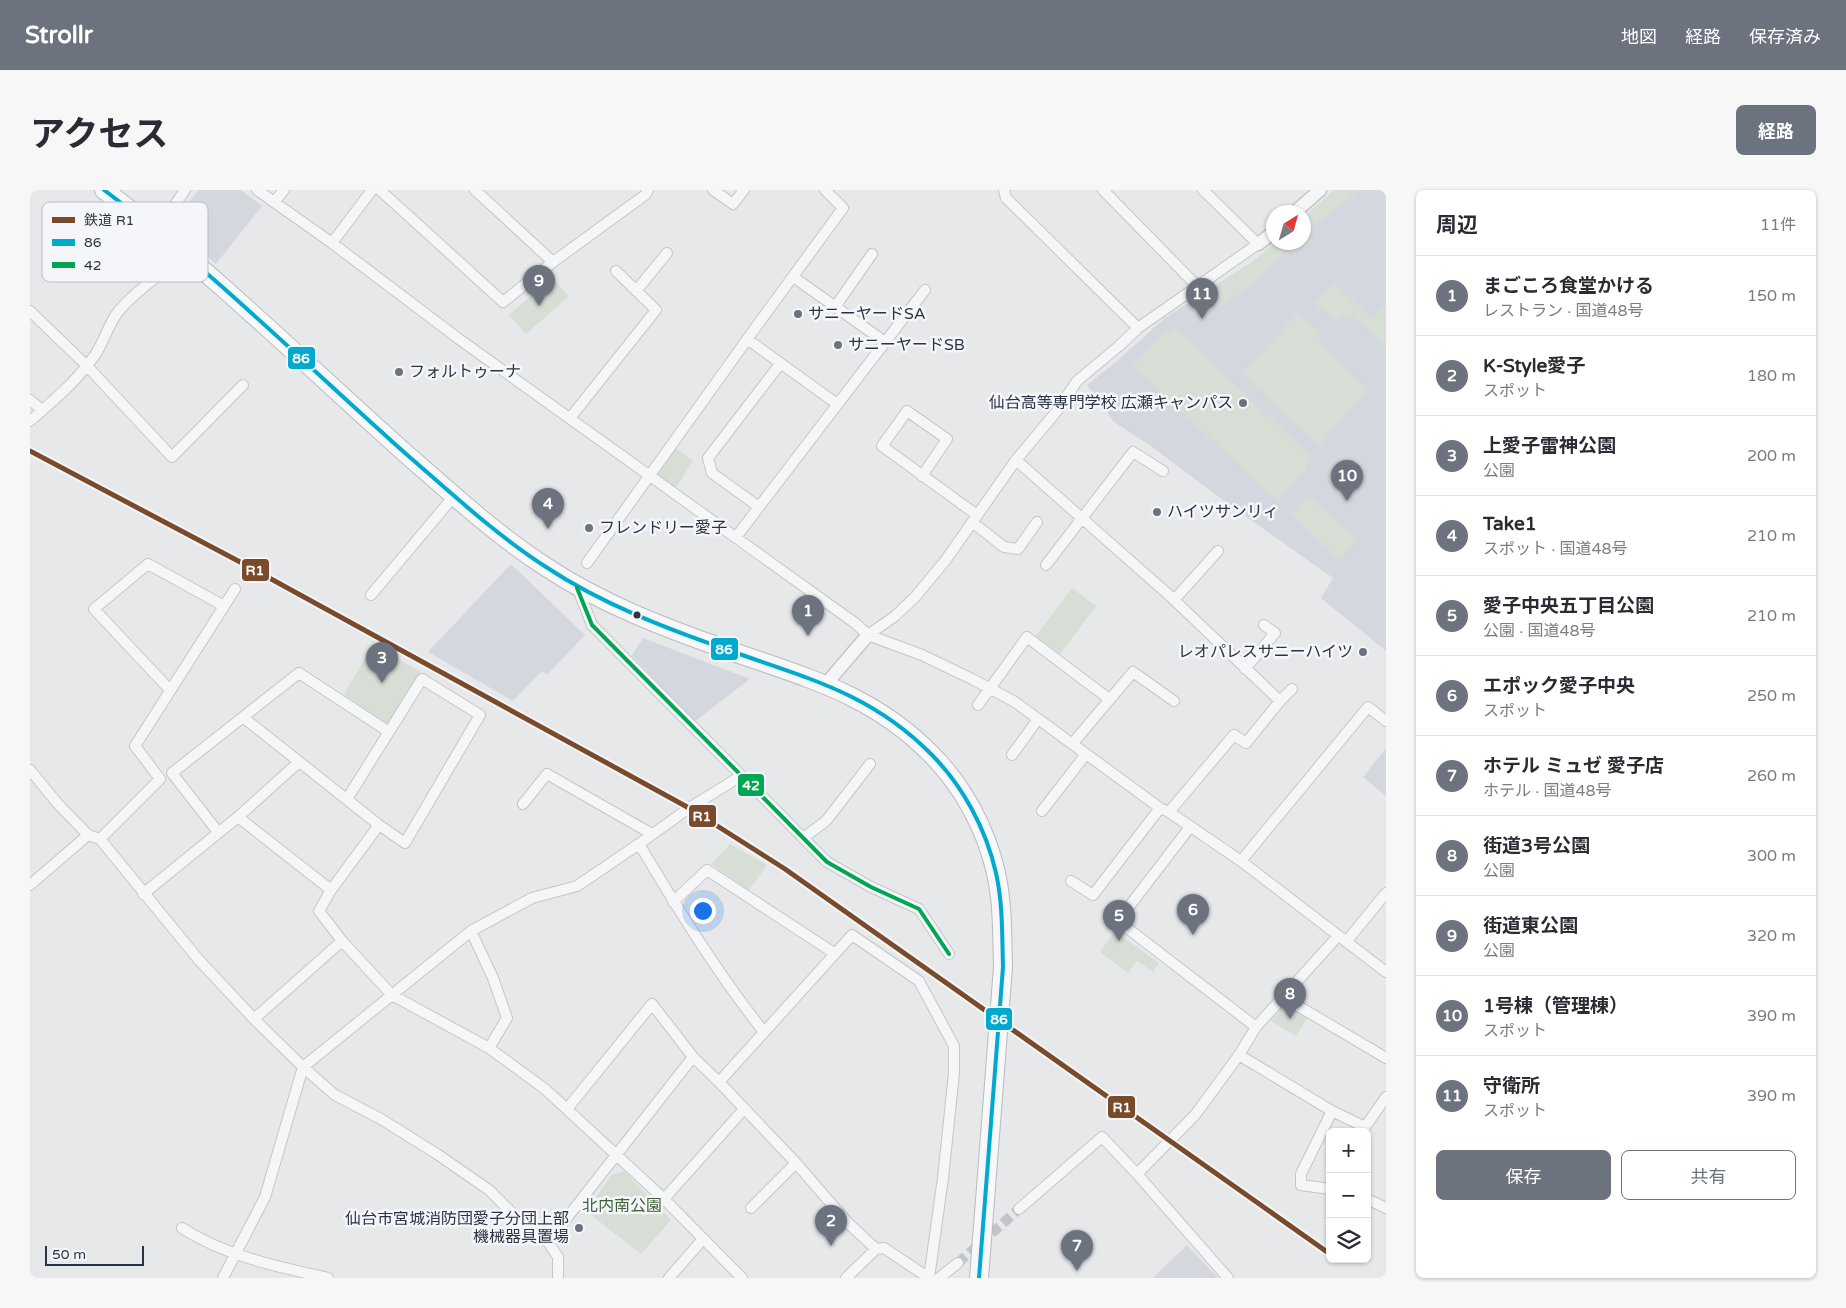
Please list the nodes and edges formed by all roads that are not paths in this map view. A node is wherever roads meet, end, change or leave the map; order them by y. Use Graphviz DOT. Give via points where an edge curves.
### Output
graph roads {
  1 [pos="104,190"];
  2 [pos="184,190"];
  3 [pos="257,190"];
  4 [pos="284,190"];
  5 [pos="372,190"];
  6 [pos="380,190"];
  7 [pos="475,190"];
  8 [pos="648,190"];
  9 [pos="713,190"];
  10 [pos="744,190"];
  11 [pos="825,190"];
  12 [pos="1004,190"];
  13 [pos="1103,190"];
  14 [pos="1203,190"];
  15 [pos="1320,190"];
  16 [pos="837,194"];
  17 [pos="119,202"];
  18 [pos="176,202"];
  19 [pos="274,202"];
  20 [pos="1303,205"];
  21 [pos="1266,238"];
  22 [pos="332,243"];
  23 [pos="1258,244"];
  24 [pos="667,253"];
  25 [pos="872,254"];
  26 [pos="553,262"];
  27 [pos="616,272"];
  28 [pos="208,275"];
  29 [pos="799,281"];
  30 [pos="150,282"];
  31 [pos="1197,286"];
  32 [pos="925,290"];
  33 [pos="636,291"];
  34 [pos="835,307"];
  35 [pos="30,311"];
  36 [pos="1138,328"];
  37 [pos="747,339"];
  38 [pos="885,342"];
  39 [pos="780,364"];
  40 [pos="87,366"];
  41 [pos="243,385"];
  42 [pos="30,400"];
  43 [pos="838,404"];
  44 [pos="42,410"];
  45 [pos="570,418"];
  46 [pos="30,421"];
  47 [pos="1016,460"];
  48 [pos="1163,471"];
  49 [pos="649,475"];
  50 [pos="922,476"];
  51 [pos="454,496"];
  52 [pos="759,507"];
  53 [pos="1081,518"];
  54 [pos="974,519"];
  55 [pos="1037,522"];
  56 [pos="736,537"];
  57 [pos="1218,551"];
  58 [pos="587,562"];
  59 [pos="1046,565"];
  60 [pos="576,586"];
  61 [pos="235,589"];
  62 [pos="371,595"];
  63 [pos="1174,600"];
  64 [pos="224,606"];
  65 [pos="1264,625"];
  66 [pos="868,635"];
  67 [pos="1245,669"];
  68 [pos="826,684"];
  69 [pos="989,688"];
  70 [pos="1292,689"];
  71 [pos="170,690"];
  72 [pos="1109,699"];
  73 [pos="1174,701"];
  74 [pos="1280,701"];
  75 [pos="978,705"];
  76 [pos="244,718"];
  77 [pos="1038,719"];
  78 [pos="1386,722"];
  79 [pos="389,732"];
  80 [pos="1072,744"];
  81 [pos="1086,754"];
  82 [pos="1012,755"];
  83 [pos="299,762"];
  84 [pos="870,764"];
  85 [pos="30,770"];
  86 [pos="740,776"];
  87 [pos="347,799"];
  88 [pos="523,804"];
  89 [pos="1165,810"];
  90 [pos="1042,811"];
  91 [pos="238,817"];
  92 [pos="379,825"];
  93 [pos="1190,826"];
  94 [pos="218,832"];
  95 [pos="652,834"];
  96 [pos="88,835"];
  97 [pos="803,838"];
  98 [pos="100,839"];
  99 [pos="639,844"];
  100 [pos="1240,861"];
  101 [pos="1071,881"];
  102 [pos="30,885"];
  103 [pos="331,890"];
  104 [pos="1386,893"];
  105 [pos="143,894"];
  106 [pos="673,902"];
  107 [pos="471,931"];
  108 [pos="1342,939"];
  109 [pos="342,941"];
  110 [pos="834,953"];
  111 [pos="949,954"];
  112 [pos="1386,972"];
  113 [pos="392,995"];
  114 [pos="1283,997"];
  115 [pos="254,1020"];
  116 [pos="1256,1027"];
  117 [pos="764,1032"];
  118 [pos="490,1048"];
  119 [pos="1239,1055"];
  120 [pos="693,1058"];
  121 [pos="1386,1058"];
  122 [pos="303,1067"];
  123 [pos="719,1082"];
  124 [pos="1386,1097"];
  125 [pos="567,1109"];
  126 [pos="744,1109"];
  127 [pos="1332,1111"];
  128 [pos="616,1155"];
  129 [pos="796,1162"];
  130 [pos="1137,1174"];
  131 [pos="1326,1188"];
  132 [pos="664,1199"];
  133 [pos="1371,1201"];
  134 [pos="751,1208"];
  135 [pos="1386,1208"];
  136 [pos="1019,1209"];
  137 [pos="182,1228"];
  138 [pos="703,1239"];
  139 [pos="548,1242"];
  140 [pos="876,1249"];
  141 [pos="235,1254"];
  142 [pos="958,1263"];
  143 [pos="222,1278"];
  144 [pos="328,1278"];
  145 [pos="558,1278"];
  146 [pos="669,1278"];
  147 [pos="742,1278"];
  148 [pos="846,1278"];
  149 [pos="929,1278"];
  150 [pos="939,1278"];
  151 [pos="979,1278"];
  152 [pos="1228,1278"];
  1 -- 17 [label="highway"];
  2 -- 18 [label="street"];
  3 -- 19 [label="street"];
  4 -- 19 [label="street"];
  5 -- 22 [label="street"];
  6 -- 26 [label="street" via="503,302"];
  7 -- 26 [label="street"];
  8 -- 26 [label="street"];
  9 -- 10 [label="street" via="733,204"];
  11 -- 16 [label="street"];
  12 -- 36 [label="street" via="1006,198"];
  13 -- 31 [label="street"];
  14 -- 23 [label="street"];
  15 -- 20 [label="street"];
  16 -- 37 [label="street" via="844,208"];
  19 -- 22 [label="street"];
  21 -- 23 [label="street"];
  22 -- 45 [label="street"];
  23 -- 31 [label="street"];
  24 -- 33 [label="street"];
  25 -- 34 [label="street"];
  27 -- 33 [label="street"];
  28 -- 51 [label="highway"];
  29 -- 34 [label="street"];
  30 -- 40 [label="street" via="119,311"];
  31 -- 36 [label="street"];
  32 -- 38 [label="street"];
  33 -- 45 [label="street" via="656,310"];
  34 -- 38 [label="street"];
  35 -- 40 [label="street"];
  36 -- 47 [label="street" via="1078,380"];
  37 -- 39 [label="street"];
  37 -- 49 [label="street"];
  38 -- 43 [label="street"];
  39 -- 43 [label="street"];
  39 -- 52 [label="street" via="708,458 712,473"];
  40 -- 41 [label="street" via="172,457"];
  40 -- 44 [label="street"];
  42 -- 44 [label="street"];
  43 -- 52 [label="street"];
  44 -- 46 [label="street"];
  45 -- 49 [label="street"];
  47 -- 53 [label="street"];
  47 -- 54 [label="street"];
  48 -- 53 [label="street" via="1133,452"];
  49 -- 56 [label="street"];
  49 -- 58 [label="street"];
  50 -- 50 [label="street" via="882,446 907,411 947,439"];
  50 -- 54 [label="street"];
  51 -- 60 [label="highway" via="491,528"];
  51 -- 62 [label="street"];
  52 -- 56 [label="street"];
  53 -- 59 [label="street"];
  53 -- 63 [label="street"];
  54 -- 55 [label="street" via="1004,547 1018,549"];
  54 -- 66 [label="street" via="913,600"];
  56 -- 66 [label="street"];
  57 -- 63 [label="street"];
  60 -- 68 [label="highway" via="665,627"];
  60 -- 86 [label="street" via="592,625"];
  61 -- 64 [label="street"];
  63 -- 67 [label="street"];
  64 -- 71 [label="street"];
  64 -- 71 [label="street" via="148,564 94,609"];
  65 -- 67 [label="street" via="1274,633"];
  66 -- 68 [label="street"];
  66 -- 69 [label="street" via="922,655"];
  67 -- 74 [label="street"];
  68 -- 151 [label="highway" via="884,714 934,756 955,780 970,806 996,873 1002,916 1003,967"];
  69 -- 72 [label="street" via="1027,637"];
  69 -- 75 [label="street"];
  69 -- 77 [label="street"];
  70 -- 74 [label="street"];
  71 -- 98 [label="street" via="136,746 160,779"];
  72 -- 73 [label="street" via="1133,672"];
  72 -- 80 [label="street"];
  74 -- 89 [label="street" via="1246,743 1234,735"];
  76 -- 79 [label="street" via="299,673"];
  76 -- 83 [label="street"];
  76 -- 94 [label="street" via="172,773"];
  77 -- 80 [label="street"];
  77 -- 82 [label="street"];
  78 -- 100 [label="street" via="1368,707"];
  79 -- 87 [label="street"];
  79 -- 92 [label="street" via="422,679 480,715 405,843"];
  80 -- 81 [label="street"];
  81 -- 89 [label="street"];
  81 -- 90 [label="street"];
  83 -- 87 [label="street"];
  83 -- 91 [label="street"];
  84 -- 97 [label="street" via="826,821"];
  85 -- 96 [label="street"];
  86 -- 95 [label="street"];
  86 -- 97 [label="street"];
  87 -- 92 [label="street"];
  88 -- 95 [label="street" via="547,774"];
  89 -- 93 [label="street"];
  89 -- 101 [label="street" via="1093,895"];
  91 -- 94 [label="street"];
  91 -- 103 [label="street"];
  92 -- 103 [label="street"];
  93 -- 100 [label="street"];
  93 -- 116 [label="street" via="1118,921"];
  94 -- 105 [label="street"];
  95 -- 99 [label="street"];
  96 -- 98 [label="street"];
  96 -- 102 [label="street"];
  97 -- 111 [label="street" via="828,862 871,888 919,909"];
  98 -- 105 [label="street"];
  99 -- 106 [label="street"];
  99 -- 107 [label="street" via="577,886 532,898"];
  100 -- 108 [label="street"];
  103 -- 109 [label="street" via="319,911"];
  104 -- 108 [label="street"];
  105 -- 115 [label="street"];
  106 -- 110 [label="street" via="707,870"];
  106 -- 117 [label="street" via="728,987"];
  107 -- 113 [label="street"];
  107 -- 118 [label="street" via="507,1018"];
  108 -- 112 [label="street"];
  108 -- 114 [label="street"];
  109 -- 113 [label="street"];
  109 -- 115 [label="street"];
  110 -- 117 [label="street"];
  110 -- 149 [label="street" via="852,935 919,981 954,1046 945,1159"];
  113 -- 118 [label="street"];
  113 -- 122 [label="street"];
  114 -- 116 [label="street"];
  114 -- 121 [label="street"];
  115 -- 122 [label="street"];
  116 -- 119 [label="street"];
  117 -- 123 [label="street"];
  118 -- 125 [label="street"];
  119 -- 127 [label="street"];
  119 -- 130 [label="street" via="1195,1115"];
  120 -- 123 [label="street"];
  120 -- 125 [label="street" via="652,1004"];
  120 -- 128 [label="street"];
  122 -- 139 [label="street" via="335,1095 389,1124 489,1190 521,1222"];
  122 -- 141 [label="street" via="265,1197"];
  123 -- 126 [label="street"];
  124 -- 127 [label="street" via="1365,1127"];
  125 -- 128 [label="street"];
  126 -- 129 [label="street"];
  126 -- 132 [label="street"];
  127 -- 131 [label="street" via="1301,1174 1301,1185"];
  128 -- 132 [label="street"];
  128 -- 139 [label="street"];
  129 -- 134 [label="street"];
  129 -- 140 [label="street" via="847,1222"];
  130 -- 136 [label="street" via="1102,1137"];
  130 -- 152 [label="street"];
  132 -- 138 [label="street"];
  133 -- 135 [label="street"];
  137 -- 141 [label="street" via="198,1239"];
  138 -- 146 [label="street"];
  138 -- 147 [label="street"];
  139 -- 145 [label="street" via="558,1258"];
  140 -- 148 [label="street"];
  140 -- 149 [label="street" via="884,1248"];
  141 -- 143 [label="street"];
  141 -- 144 [label="street"];
  142 -- 150 [label="street"];
}
